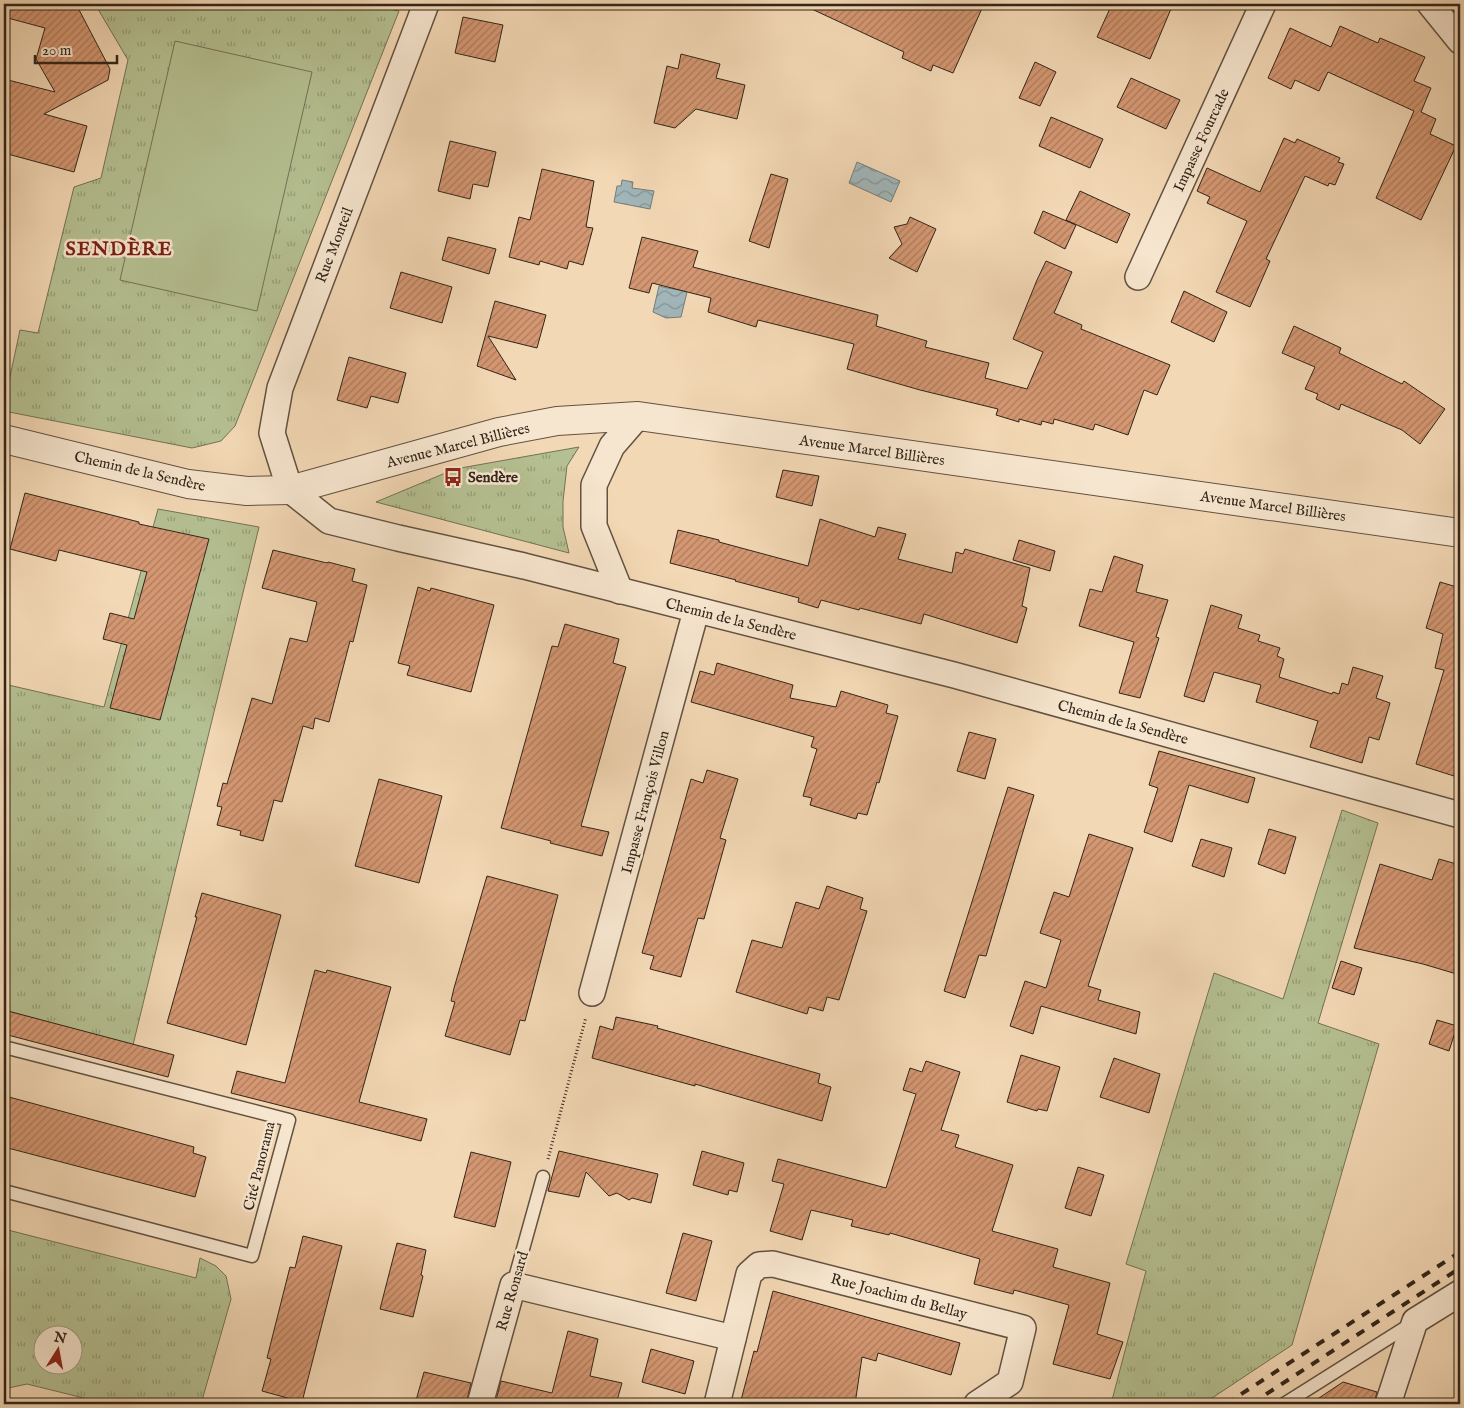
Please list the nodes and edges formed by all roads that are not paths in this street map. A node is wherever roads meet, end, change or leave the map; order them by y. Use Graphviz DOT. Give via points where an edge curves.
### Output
graph roads {
  1 [pos="426,4"];
  2 [pos="1263,4"];
  3 [pos="1430,4"];
  4 [pos="1460,41"];
  5 [pos="1138,277"];
  6 [pos="638,416"];
  7 [pos="4,439"];
  8 [pos="290,490"];
  9 [pos="1460,533"];
  10 [pos="620,590"];
  11 [pos="696,610"];
  12 [pos="1460,815"];
  13 [pos="592,993"];
  14 [pos="4,1047"];
  15 [pos="543,1177"];
  16 [pos="4,1191"];
  17 [pos="513,1285"];
  18 [pos="1460,1292"];
  19 [pos="1416,1321"];
  20 [pos="733,1338"];
  21 [pos="480,1404"];
  22 [pos="718,1404"];
  23 [pos="977,1404"];
  24 [pos="1284,1404"];
  25 [pos="1388,1404"];
  1 -- 8 [label="street, Rue Monteil" via="280,388 272,433"];
  2 -- 5 [label="street, Impasse Fourcade"];
  3 -- 4 [label="street"];
  6 -- 8 [label="street, Avenue Marcel Billières" via="557,421 499,432"];
  6 -- 9 [label="street, Avenue Marcel Billières"];
  6 -- 10 [label="street" via="612,446 594,485 594,526"];
  7 -- 8 [label="street, Chemin de la Sendère" via="188,484 247,491"];
  8 -- 10 [label="street, Chemin de la Sendère" via="329,521"];
  10 -- 11 [label="street, Chemin de la Sendère"];
  11 -- 12 [label="street, Chemin de la Sendère" via="954,675"];
  11 -- 13 [label="street, Impasse François Villon"];
  14 -- 16 [label="lane, Cité Panorama" via="289,1120 252,1256"];
  15 -- 17 [label="lane, Rue Ronsard"];
  17 -- 20 [label="street"];
  17 -- 21 [label="street, Rue Ronsard"];
  18 -- 19 [label="street"];
  19 -- 24 [label="lane"];
  19 -- 25 [label="street"];
  20 -- 22 [label="street, Rue Joachim du Bellay"];
  20 -- 23 [label="street, Rue Joachim du Bellay" via="749,1274 760,1265 773,1264 1022,1328 1010,1382"];
}
